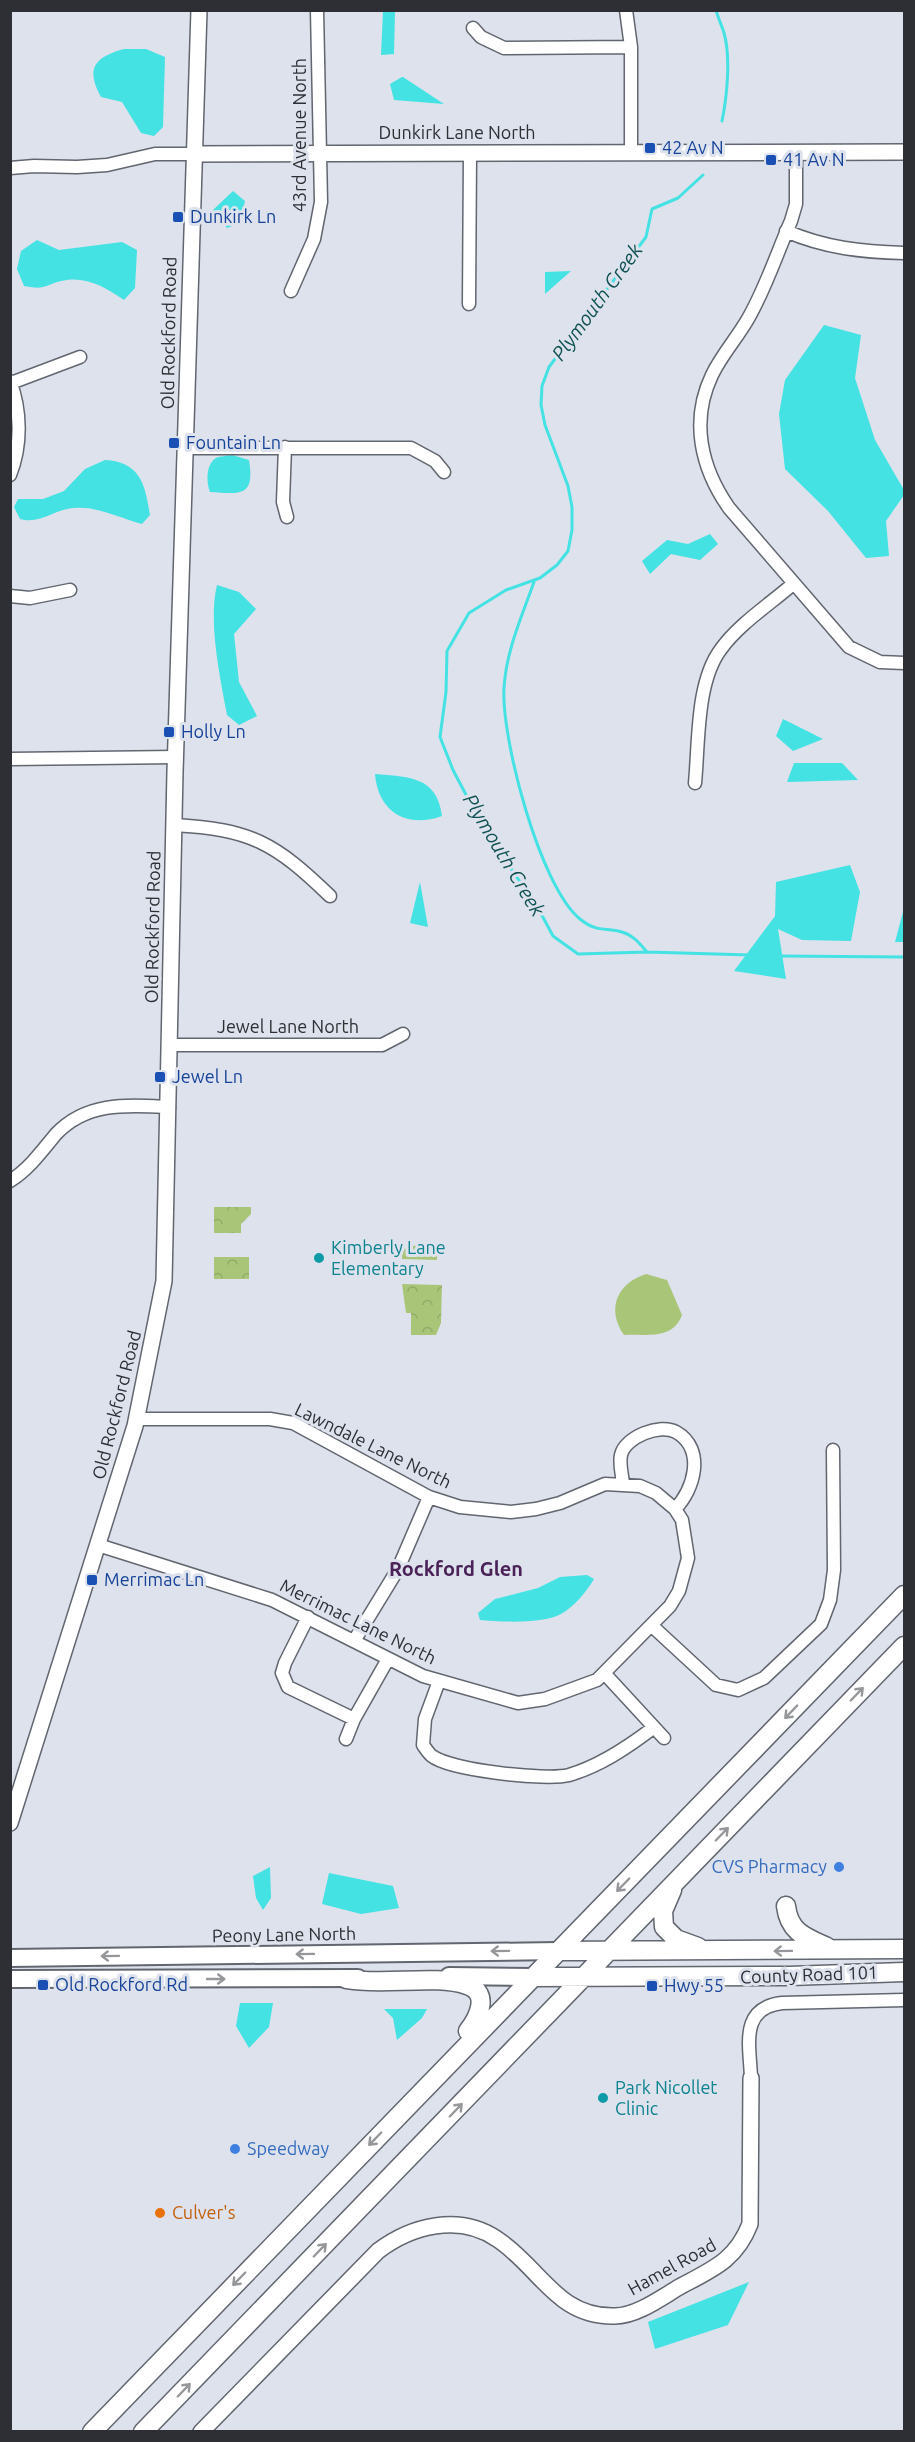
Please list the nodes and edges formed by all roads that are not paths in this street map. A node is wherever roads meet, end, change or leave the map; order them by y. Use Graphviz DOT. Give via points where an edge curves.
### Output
graph roads {
  1 [pos="199,10"];
  2 [pos="317,10"];
  3 [pos="626,10"];
  4 [pos="473,28"];
  5 [pos="631,47"];
  6 [pos="631,152"];
  7 [pos="796,152"];
  8 [pos="904,152"];
  9 [pos="320,153"];
  10 [pos="470,153"];
  11 [pos="193,154"];
  12 [pos="10,168"];
  13 [pos="786,231"];
  14 [pos="904,253"];
  15 [pos="291,291"];
  16 [pos="469,304"];
  17 [pos="80,357"];
  18 [pos="11,382"];
  19 [pos="285,447"];
  20 [pos="186,448"];
  21 [pos="444,472"];
  22 [pos="10,475"];
  23 [pos="287,517"];
  24 [pos="793,584"];
  25 [pos="70,590"];
  26 [pos="10,596"];
  27 [pos="904,663"];
  28 [pos="176,757"];
  29 [pos="10,759"];
  30 [pos="695,783"];
  31 [pos="174,825"];
  32 [pos="330,896"];
  33 [pos="403,1034"];
  34 [pos="171,1045"];
  35 [pos="170,1107"];
  36 [pos="10,1181"];
  37 [pos="137,1419"];
  38 [pos="833,1450"];
  39 [pos="623,1483"];
  40 [pos="429,1497"];
  41 [pos="675,1509"];
  42 [pos="98,1545"];
  43 [pos="904,1594"];
  44 [pos="308,1617"];
  45 [pos="651,1625"];
  46 [pos="354,1641"];
  47 [pos="904,1646"];
  48 [pos="388,1659"];
  49 [pos="605,1674"];
  50 [pos="440,1681"];
  51 [pos="354,1719"];
  52 [pos="653,1728"];
  53 [pos="664,1738"];
  54 [pos="346,1739"];
  55 [pos="10,1822"];
  56 [pos="677,1881"];
  57 [pos="786,1906"];
  58 [pos="904,1949"];
  59 [pos="834,1950"];
  60 [pos="559,1951"];
  61 [pos="708,1951"];
  62 [pos="608,1952"];
  63 [pos="10,1958"];
  64 [pos="904,1972"];
  65 [pos="533,1977"];
  66 [pos="583,1978"];
  67 [pos="10,1979"];
  68 [pos="346,1979"];
  69 [pos="904,2000"];
  70 [pos="751,2078"];
  71 [pos="394,2120"];
  72 [pos="92,2432"];
  73 [pos="143,2432"];
  74 [pos="201,2432"];
  1 -- 11 [label="street, Old Rockford Road"];
  2 -- 9 [label="street, 43rd Avenue North"];
  3 -- 5 [label="street"];
  4 -- 5 [label="street" via="481,37 504,48"];
  5 -- 6 [label="street"];
  6 -- 7 [label="street, Dunkirk Lane North"];
  6 -- 10 [label="street, Dunkirk Lane North"];
  7 -- 8 [label="street, Dunkirk Lane North"];
  7 -- 13 [label="street" via="795,204"];
  9 -- 10 [label="street, Dunkirk Lane North"];
  9 -- 11 [label="street, Dunkirk Lane North"];
  9 -- 15 [label="street, 43rd Avenue North" via="319,221"];
  10 -- 16 [label="street"];
  11 -- 12 [label="street, Dunkirk Lane North" via="155,154 106,165"];
  11 -- 20 [label="street, Old Rockford Road"];
  13 -- 14 [label="street" via="825,246"];
  13 -- 24 [label="street" via="749,318 712,374 700,420 700,444 716,489"];
  17 -- 18 [label="street"];
  18 -- 22 [label="street" via="19,420"];
  19 -- 20 [label="street"];
  19 -- 21 [label="street" via="411,448 435,461"];
  19 -- 23 [label="street"];
  20 -- 28 [label="street, Old Rockford Road"];
  24 -- 27 [label="street" via="849,647 880,662"];
  24 -- 30 [label="street" via="733,636 712,662 704,693"];
  25 -- 26 [label="street" via="30,598"];
  28 -- 29 [label="street"];
  28 -- 31 [label="street, Old Rockford Road"];
  31 -- 32 [label="street" via="233,831 273,846"];
  31 -- 34 [label="street, Old Rockford Road"];
  33 -- 34 [label="street, Jewel Lane North" via="382,1045"];
  34 -- 35 [label="street, Old Rockford Road"];
  35 -- 36 [label="street" via="108,1106 90,1111 58,1132"];
  35 -- 37 [label="street, Old Rockford Road" via="164,1281"];
  37 -- 40 [label="street, Lawndale Lane North" via="270,1419 293,1423"];
  37 -- 42 [label="street, Old Rockford Road"];
  38 -- 45 [label="street" via="834,1570 830,1600 821,1624 764,1678 738,1690 716,1685"];
  39 -- 40 [label="street, Lawndale Lane North" via="605,1484 560,1503 511,1512 460,1507"];
  39 -- 41 [label="street, Lawndale Lane North" via="656,1493"];
  39 -- 41 [label="street" via="621,1454 628,1443 661,1429 676,1431 687,1443 694,1462 693,1484"];
  40 -- 46 [label="street" via="398,1569"];
  41 -- 45 [label="street" via="686,1534 686,1575 670,1606"];
  42 -- 44 [label="street, Merrimac Lane North" via="258,1595"];
  42 -- 55 [label="street, Old Rockford Road"];
  43 -- 60 [label="main road, one-way"];
  44 -- 46 [label="street, Merrimac Lane North"];
  44 -- 51 [label="street" via="282,1673 288,1687"];
  45 -- 49 [label="street, Merrimac Lane North"];
  46 -- 48 [label="street, Merrimac Lane North"];
  56 -- 47 [label="main road, one-way"];
  48 -- 50 [label="street, Merrimac Lane North"];
  48 -- 51 [label="street"];
  49 -- 50 [label="street, Merrimac Lane North" via="583,1686 532,1703 504,1700"];
  49 -- 52 [label="street"];
  50 -- 52 [label="street" via="425,1719 423,1745 432,1756 478,1770 544,1777 568,1775 629,1746"];
  51 -- 54 [label="street"];
  52 -- 53 [label="street"];
  56 -- 61 [label="main road" via="663,1911 664,1927 676,1939"];
  56 -- 62 [label="main road"];
  57 -- 59 [label="main road" via="787,1919 794,1931"];
  58 -- 59 [label="main road, County Road 101"];
  59 -- 61 [label="main road, County Road 101, one-way"];
  60 -- 62 [label="main road, County Road 101"];
  60 -- 63 [label="main road, Peony Lane North, one-way"];
  60 -- 65 [label="main road"];
  61 -- 62 [label="main road, County Road 101"];
  62 -- 66 [label="main road"];
  64 -- 66 [label="main road, County Road 101"];
  65 -- 66 [label="main road, County Road 101"];
  65 -- 68 [label="main road"];
  65 -- 71 [label="main road"];
  73 -- 66 [label="main road, one-way"];
  67 -- 68 [label="main road, one-way"];
  68 -- 71 [label="main road" via="364,1983 469,1985 481,2002 478,2019"];
  69 -- 70 [label="street, County Road 101" via="766,2006 749,2029"];
  70 -- 74 [label="street, Hamel Road" via="750,2224 745,2239 727,2261 642,2308 618,2316 593,2315 573,2309 497,2238 448,2224 418,2229 397,2237 378,2251"];
  71 -- 72 [label="main road, one-way"];
}
